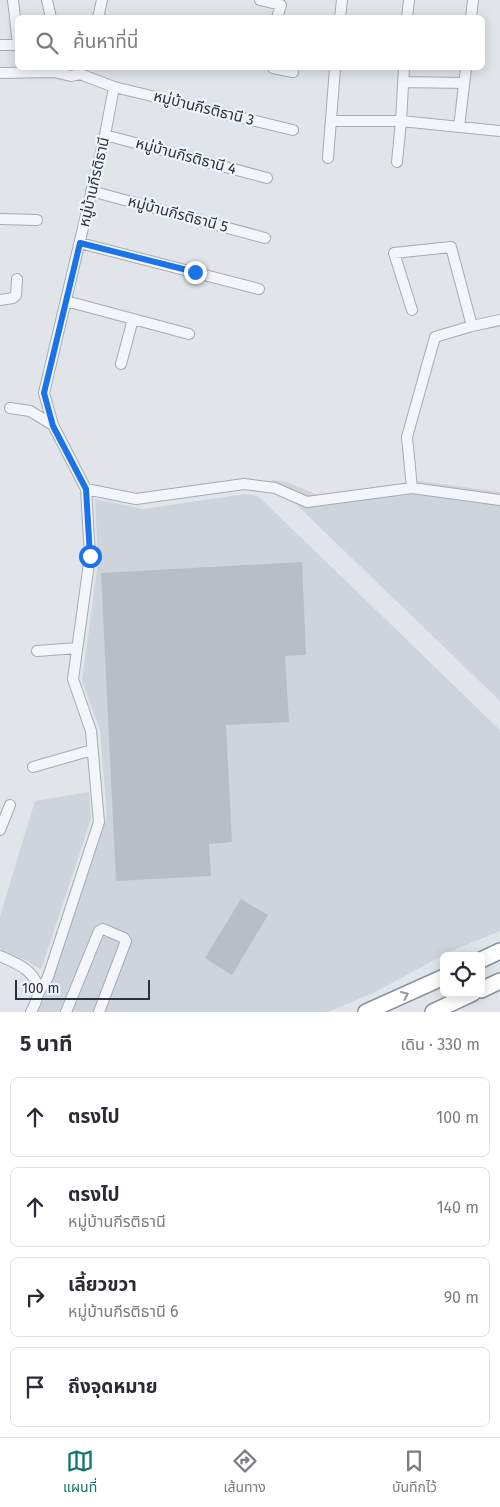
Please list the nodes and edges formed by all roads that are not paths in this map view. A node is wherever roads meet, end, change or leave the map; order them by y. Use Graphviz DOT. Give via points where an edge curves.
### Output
graph roads {
  1 [pos="13,0"];
  2 [pos="47,0"];
  3 [pos="102,0"];
  4 [pos="260,0"];
  5 [pos="342,0"];
  6 [pos="409,0"];
  7 [pos="473,0"];
  8 [pos="50,15"];
  9 [pos="99,15"];
  10 [pos="279,15"];
  11 [pos="340,15"];
  12 [pos="407,15"];
  13 [pos="471,15"];
  14 [pos="15,22"];
  15 [pos="0,45"];
  16 [pos="15,45"];
  17 [pos="55,70"];
  18 [pos="79,70"];
  19 [pos="283,70"];
  20 [pos="335,70"];
  21 [pos="404,70"];
  22 [pos="466,70"];
  23 [pos="293,72"];
  24 [pos="0,73"];
  25 [pos="404,82"];
  26 [pos="464,83"];
  27 [pos="114,87"];
  28 [pos="332,121"];
  29 [pos="401,121"];
  30 [pos="459,127"];
  31 [pos="293,130"];
  32 [pos="500,132"];
  33 [pos="105,135"];
  34 [pos="328,158"];
  35 [pos="396,162"];
  36 [pos="266,178"];
  37 [pos="91,192"];
  38 [pos="0,220"];
  39 [pos="37,220"];
  40 [pos="265,238"];
  41 [pos="80,243"];
  42 [pos="17,279"];
  43 [pos="259,289"];
  44 [pos="0,300"];
  45 [pos="66,301"];
  46 [pos="412,310"];
  47 [pos="133,319"];
  48 [pos="500,320"];
  49 [pos="472,326"];
  50 [pos="189,334"];
  51 [pos="121,364"];
  52 [pos="10,408"];
  53 [pos="53,426"];
  54 [pos="412,488"];
  55 [pos="86,489"];
  56 [pos="500,500"];
  57 [pos="77,648"];
  58 [pos="37,651"];
  59 [pos="92,750"];
  60 [pos="33,767"];
  61 [pos="10,806"];
  62 [pos="0,830"];
  63 [pos="500,951"];
  64 [pos="0,956"];
  65 [pos="485,958"];
  66 [pos="440,979"];
  67 [pos="500,981"];
  68 [pos="485,988"];
  69 [pos="38,994"];
  70 [pos="466,997"];
  71 [pos="32,1012"];
  72 [pos="66,1012"];
  73 [pos="99,1012"];
  74 [pos="366,1012"];
  75 [pos="434,1012"];
  1 -- 14 [label="street"];
  2 -- 8 [label="street"];
  3 -- 9 [label="street"];
  4 -- 10 [label="street" via="281,5"];
  5 -- 11 [label="street"];
  6 -- 12 [label="street"];
  7 -- 13 [label="street"];
  15 -- 16 [label="street"];
  17 -- 18 [label="street" via="71,76"];
  17 -- 24 [label="street"];
  18 -- 27 [label="street"];
  19 -- 23 [label="street"];
  20 -- 28 [label="street"];
  21 -- 25 [label="street"];
  22 -- 26 [label="street"];
  25 -- 26 [label="street"];
  25 -- 29 [label="street"];
  26 -- 30 [label="street"];
  27 -- 31 [label="street, หมู่บ้านกีรติธานี 3"];
  27 -- 33 [label="street, หมู่บ้านกีรติธานี"];
  28 -- 29 [label="street"];
  28 -- 34 [label="street"];
  29 -- 30 [label="street"];
  29 -- 35 [label="street"];
  30 -- 32 [label="street"];
  33 -- 36 [label="street, หมู่บ้านกีรติธานี 4"];
  33 -- 37 [label="street, หมู่บ้านกีรติธานี"];
  37 -- 40 [label="street, หมู่บ้านกีรติธานี 5"];
  37 -- 41 [label="street, หมู่บ้านกีรติธานี"];
  38 -- 39 [label="street"];
  41 -- 43 [label="street"];
  41 -- 45 [label="street, หมู่บ้านกีรติธานี"];
  42 -- 44 [label="street" via="16,295"];
  45 -- 47 [label="street"];
  45 -- 53 [label="street, หมู่บ้านกีรติธานี" via="44,393"];
  46 -- 49 [label="street" via="394,253 451,247"];
  47 -- 50 [label="street"];
  47 -- 51 [label="street"];
  48 -- 49 [label="street"];
  49 -- 54 [label="street" via="435,337 407,437"];
  52 -- 53 [label="street" via="30,411"];
  53 -- 55 [label="street, หมู่บ้านกีรติธานี"];
  54 -- 55 [label="street" via="307,502 275,488 244,484 136,499"];
  54 -- 56 [label="street"];
  55 -- 57 [label="street" via="90,556"];
  57 -- 58 [label="street"];
  57 -- 59 [label="street" via="73,679 91,731"];
  59 -- 60 [label="street"];
  59 -- 69 [label="street" via="99,822 48,977"];
  61 -- 62 [label="street"];
  63 -- 65 [label="highway"];
  64 -- 69 [label="street" via="24,966 36,984"];
  74 -- 66 [label="highway, one-way"];
  67 -- 68 [label="highway"];
  69 -- 71 [label="street"];
  70 -- 75 [label="highway"];
  72 -- 73 [label="street" via="99,931 103,929 126,941"];
}
